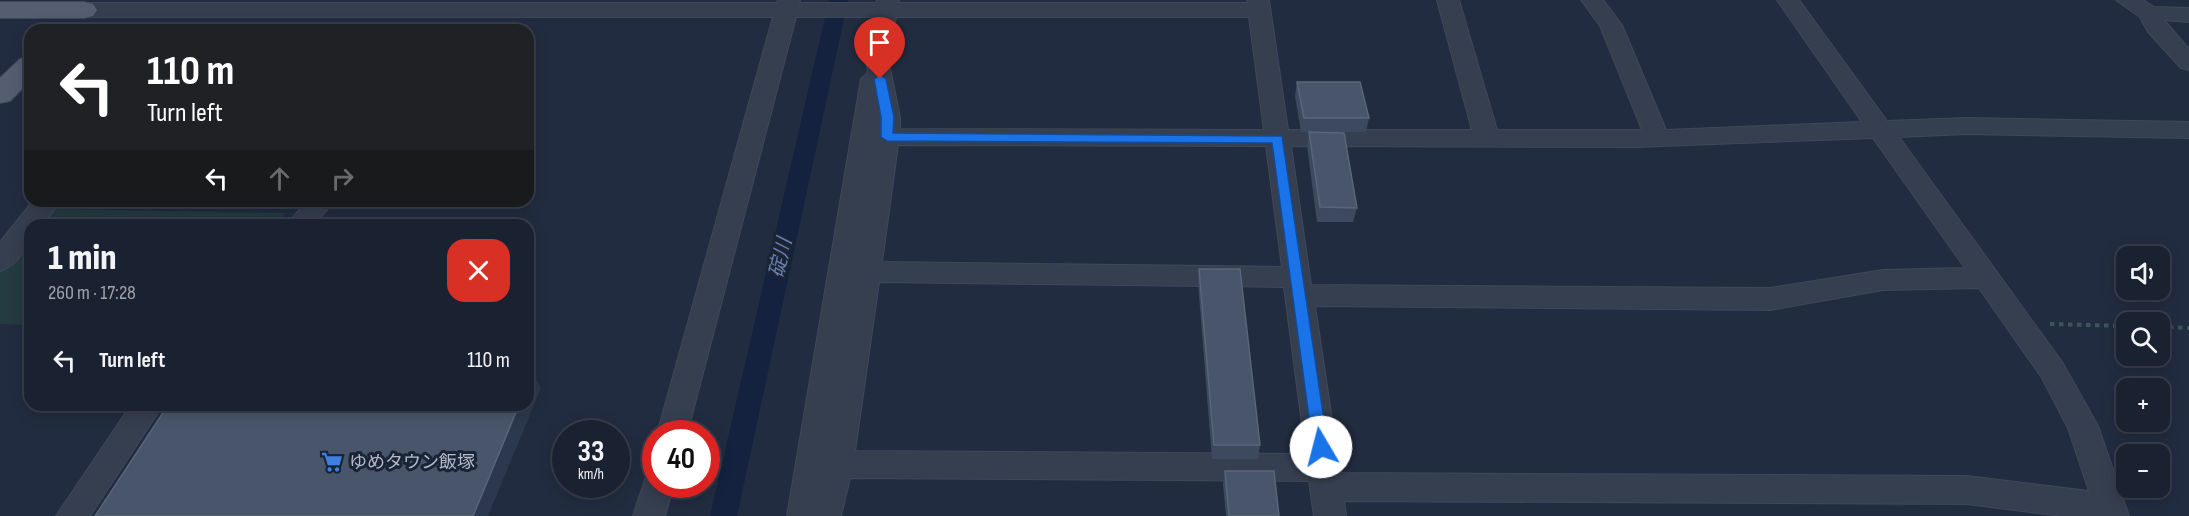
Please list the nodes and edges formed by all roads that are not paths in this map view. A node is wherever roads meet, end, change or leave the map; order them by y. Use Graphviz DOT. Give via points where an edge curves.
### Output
graph roads {
  1 [pos="1448,0"];
  2 [pos="1592,0"];
  3 [pos="1788,0"];
  4 [pos="2127,0"];
  5 [pos="90,5"];
  6 [pos="1258,5"];
  7 [pos="489,6"];
  8 [pos="789,7"];
  9 [pos="885,7"];
  10 [pos="0,10"];
  11 [pos="195,11"];
  12 [pos="2149,13"];
  13 [pos="2189,15"];
  14 [pos="71,24"];
  15 [pos="185,24"];
  16 [pos="475,24"];
  17 [pos="877,59"];
  18 [pos="2189,63"];
  19 [pos="24,70"];
  20 [pos="0,94"];
  21 [pos="1877,128"];
  22 [pos="2189,130"];
  23 [pos="887,137"];
  24 [pos="1657,138"];
  25 [pos="1277,139"];
  26 [pos="1487,139"];
  27 [pos="41,207"];
  28 [pos="316,207"];
  29 [pos="32,219"];
  30 [pos="305,219"];
  31 [pos="24,230"];
  32 [pos="0,261"];
  33 [pos="867,272"];
  34 [pos="1986,278"];
  35 [pos="1297,286"];
  36 [pos="144,411"];
  37 [pos="676,420"];
  38 [pos="838,464"];
  39 [pos="1327,490"];
  40 [pos="654,498"];
  41 [pos="2112,512"];
  42 [pos="72,516"];
  43 [pos="650,516"];
  44 [pos="803,516"];
  45 [pos="825,516"];
  1 -- 26 [label="street"];
  2 -- 24 [label="street" via="1611,25"];
  3 -- 21 [label="street"];
  4 -- 12 [label="street"];
  5 -- 10 [label="main road"];
  5 -- 11 [label="street"];
  5 -- 14 [label="main road"];
  6 -- 9 [label="street"];
  6 -- 25 [label="street"];
  7 -- 8 [label="street"];
  7 -- 11 [label="street"];
  7 -- 16 [label="street"];
  8 -- 9 [label="street"];
  8 -- 37 [label="street"];
  9 -- 17 [label="street"];
  11 -- 15 [label="street"];
  12 -- 13 [label="street"];
  12 -- 18 [label="street" via="2156,27"];
  17 -- 23 [label="street" via="888,117"];
  17 -- 44 [label="street"];
  19 -- 20 [label="main road"];
  21 -- 22 [label="street"];
  21 -- 24 [label="street"];
  21 -- 34 [label="street"];
  23 -- 25 [label="street"];
  23 -- 33 [label="street"];
  24 -- 26 [label="street"];
  25 -- 26 [label="street"];
  25 -- 35 [label="street"];
  27 -- 29 [label="street"];
  28 -- 30 [label="street"];
  31 -- 32 [label="street"];
  33 -- 35 [label="street"];
  33 -- 38 [label="street"];
  34 -- 35 [label="street" via="1883,280 1770,299"];
  34 -- 41 [label="street" via="2052,370 2083,426"];
  35 -- 39 [label="street"];
  36 -- 42 [label="street"];
  38 -- 39 [label="street"];
  38 -- 45 [label="street"];
  39 -- 41 [label="street" via="1967,490"];
  40 -- 43 [label="street"];
}
